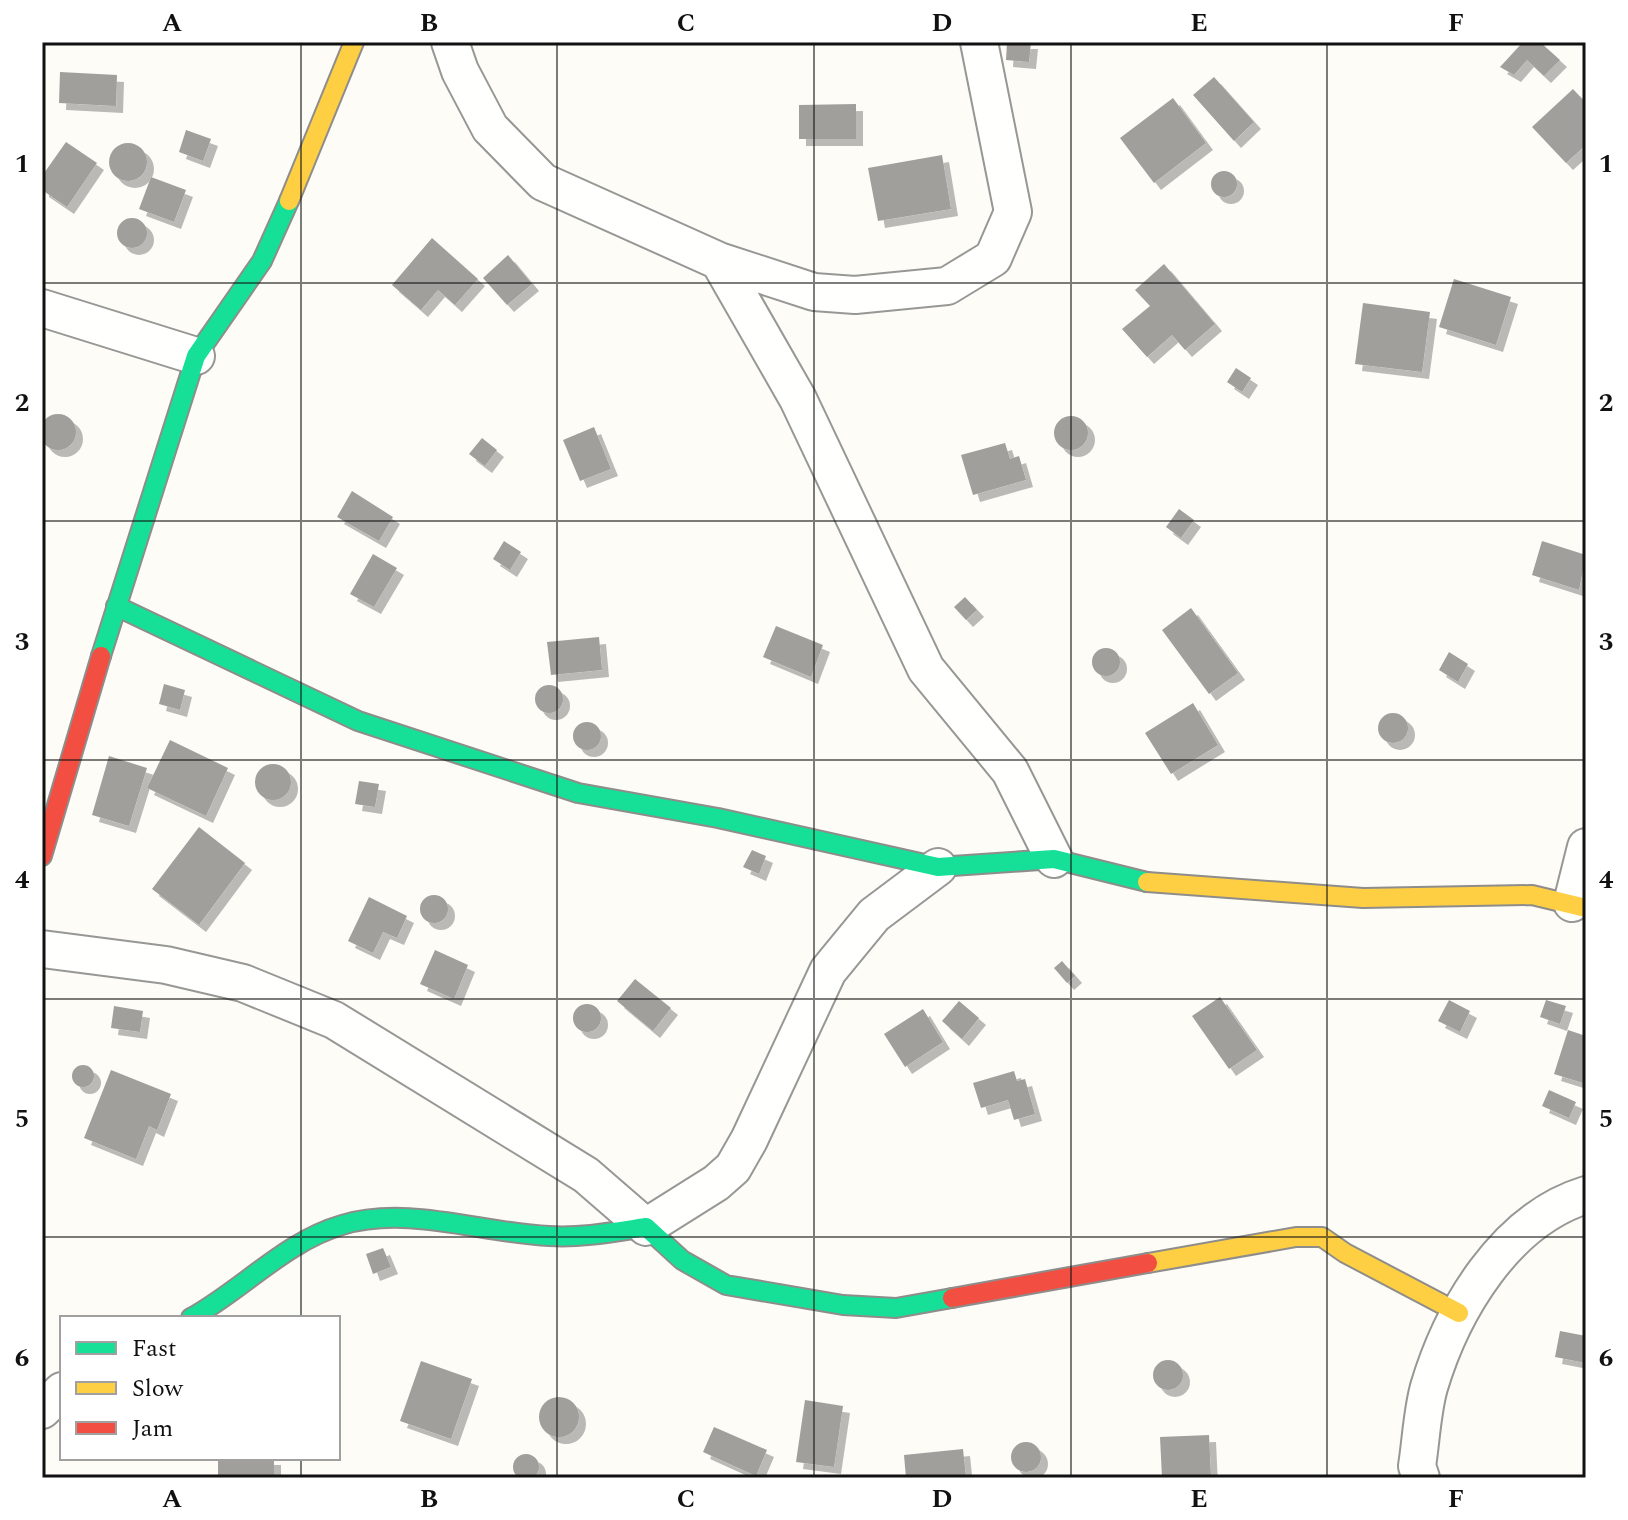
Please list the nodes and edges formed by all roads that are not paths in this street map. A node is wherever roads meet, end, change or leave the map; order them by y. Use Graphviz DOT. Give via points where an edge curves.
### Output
graph roads {
  1 [pos="354,42"];
  2 [pos="450,42"];
  3 [pos="979,42"];
  4 [pos="719,261"];
  5 [pos="42,308"];
  6 [pos="196,356"];
  7 [pos="116,606"];
  8 [pos="1586,847"];
  9 [pos="42,856"];
  10 [pos="1054,859"];
  11 [pos="938,867"];
  12 [pos="1579,905"];
  13 [pos="42,949"];
  14 [pos="1586,1195"];
  15 [pos="646,1227"];
  16 [pos="1459,1313"];
  17 [pos="195,1316"];
  18 [pos="60,1393"];
  19 [pos="42,1410"];
  20 [pos="1421,1478"];
  1 -- 6 [label="street" via="262,261"];
  2 -- 4 [label="street" via="490,128 543,182"];
  3 -- 4 [label="street" via="1013,212 993,258 947,286 855,295 814,292"];
  4 -- 10 [label="street" via="798,399 926,669 1010,771"];
  5 -- 6 [label="street"];
  6 -- 7 [label="street"];
  7 -- 9 [label="street"];
  7 -- 11 [label="street" via="358,721 578,793"];
  8 -- 12 [label="street"];
  10 -- 11 [label="street"];
  10 -- 12 [label="street" via="1161,886 1363,898 1532,895"];
  11 -- 15 [label="street" via="874,915 828,971 733,1168"];
  13 -- 15 [label="street" via="166,965 243,983 334,1020 586,1175"];
  14 -- 16 [label="street" via="1561,1203 1506,1246"];
  15 -- 16 [label="street" via="682,1260 726,1285 843,1305 896,1308 1322,1237"];
  15 -- 17 [label="street" via="572,1237 373,1218 340,1225 297,1248"];
  16 -- 20 [label="street" via="1429,1388 1417,1466"];
  18 -- 19 [label="street"];
}
